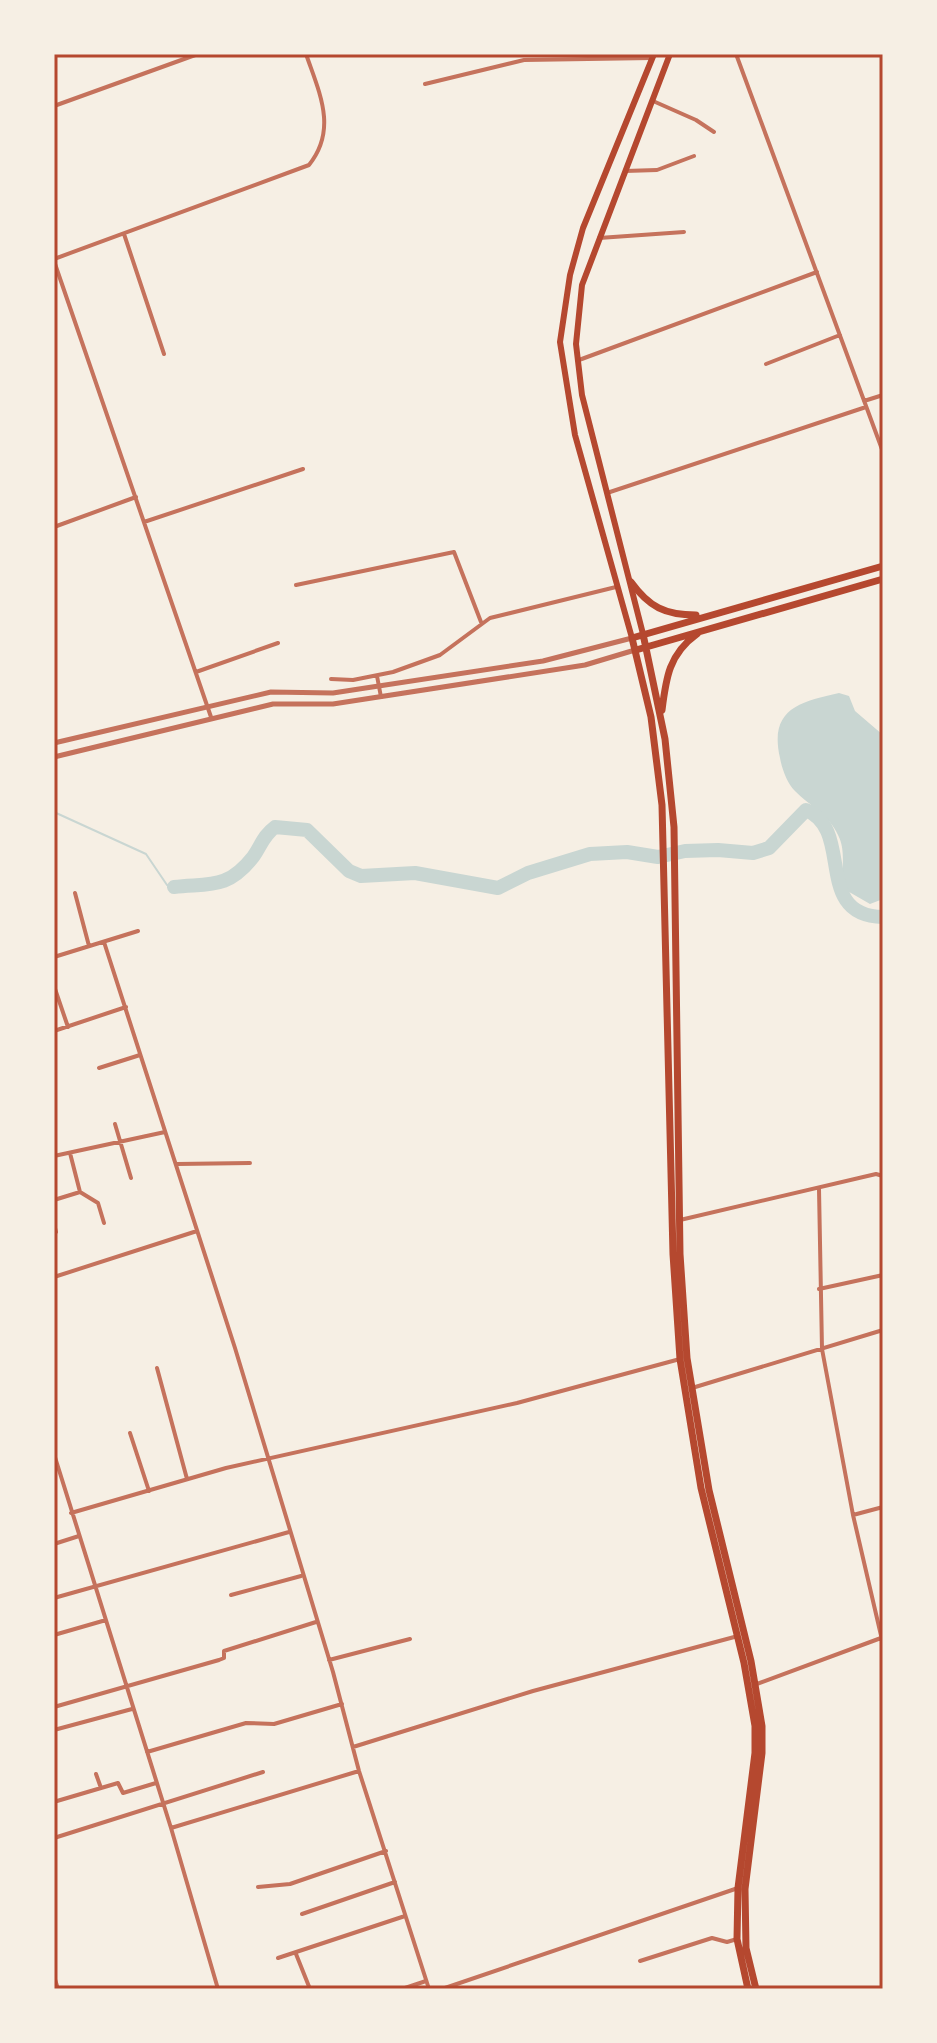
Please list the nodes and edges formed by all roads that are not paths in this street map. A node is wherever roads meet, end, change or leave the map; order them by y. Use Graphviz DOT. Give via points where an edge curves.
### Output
graph roads {
  1 [pos="198,54"];
  2 [pos="306,54"];
  3 [pos="670,54"];
  4 [pos="745,54"];
  5 [pos="653,56"];
  6 [pos="736,56"];
  7 [pos="425,84"];
  8 [pos="651,101"];
  9 [pos="54,106"];
  10 [pos="714,132"];
  11 [pos="694,156"];
  12 [pos="623,171"];
  13 [pos="684,232"];
  14 [pos="124,234"];
  15 [pos="598,238"];
  16 [pos="54,260"];
  17 [pos="817,272"];
  18 [pos="840,335"];
  19 [pos="164,354"];
  20 [pos="575,361"];
  21 [pos="766,364"];
  22 [pos="883,395"];
  23 [pos="865,404"];
  24 [pos="883,426"];
  25 [pos="874,429"];
  26 [pos="883,452"];
  27 [pos="303,469"];
  28 [pos="606,493"];
  29 [pos="136,497"];
  30 [pos="144,522"];
  31 [pos="54,527"];
  32 [pos="883,566"];
  33 [pos="883,579"];
  34 [pos="631,582"];
  35 [pos="296,585"];
  36 [pos="618,587"];
  37 [pos="705,615"];
  38 [pos="481,622"];
  39 [pos="705,628"];
  40 [pos="643,634"];
  41 [pos="632,638"];
  42 [pos="278,643"];
  43 [pos="647,647"];
  44 [pos="636,650"];
  45 [pos="196,672"];
  46 [pos="331,679"];
  47 [pos="378,681"];
  48 [pos="381,697"];
  49 [pos="207,706"];
  50 [pos="661,716"];
  51 [pos="211,717"];
  52 [pos="54,743"];
  53 [pos="54,757"];
  54 [pos="75,893"];
  55 [pos="138,931"];
  56 [pos="104,942"];
  57 [pos="89,946"];
  58 [pos="54,957"];
  59 [pos="54,986"];
  60 [pos="126,1007"];
  61 [pos="68,1027"];
  62 [pos="54,1031"];
  63 [pos="140,1055"];
  64 [pos="99,1068"];
  65 [pos="115,1124"];
  66 [pos="166,1132"];
  67 [pos="121,1142"];
  68 [pos="70,1153"];
  69 [pos="54,1156"];
  70 [pos="250,1163"];
  71 [pos="177,1164"];
  72 [pos="883,1176"];
  73 [pos="131,1178"];
  74 [pos="819,1189"];
  75 [pos="80,1192"];
  76 [pos="54,1200"];
  77 [pos="680,1220"];
  78 [pos="104,1223"];
  79 [pos="54,1224"];
  80 [pos="197,1231"];
  81 [pos="56,1232"];
  82 [pos="883,1275"];
  83 [pos="54,1277"];
  84 [pos="819,1289"];
  85 [pos="883,1330"];
  86 [pos="822,1349"];
  87 [pos="680,1359"];
  88 [pos="157,1368"];
  89 [pos="692,1388"];
  90 [pos="691,1405"];
  91 [pos="130,1433"];
  92 [pos="54,1454"];
  93 [pos="269,1459"];
  94 [pos="187,1479"];
  95 [pos="149,1491"];
  96 [pos="883,1507"];
  97 [pos="71,1513"];
  98 [pos="853,1515"];
  99 [pos="289,1532"];
  100 [pos="79,1536"];
  101 [pos="54,1544"];
  102 [pos="301,1576"];
  103 [pos="98,1588"];
  104 [pos="231,1595"];
  105 [pos="54,1598"];
  106 [pos="106,1620"];
  107 [pos="316,1622"];
  108 [pos="54,1635"];
  109 [pos="738,1636"];
  110 [pos="882,1637"];
  111 [pos="410,1639"];
  112 [pos="883,1644"];
  113 [pos="329,1660"];
  114 [pos="753,1686"];
  115 [pos="125,1687"];
  116 [pos="342,1704"];
  117 [pos="54,1707"];
  118 [pos="132,1709"];
  119 [pos="54,1730"];
  120 [pos="353,1747"];
  121 [pos="147,1752"];
  122 [pos="359,1771"];
  123 [pos="263,1772"];
  124 [pos="96,1774"];
  125 [pos="156,1783"];
  126 [pos="101,1788"];
  127 [pos="57,1801"];
  128 [pos="162,1801"];
  129 [pos="171,1828"];
  130 [pos="54,1838"];
  131 [pos="386,1851"];
  132 [pos="395,1882"];
  133 [pos="258,1887"];
  134 [pos="738,1888"];
  135 [pos="302,1914"];
  136 [pos="405,1916"];
  137 [pos="737,1939"];
  138 [pos="296,1954"];
  139 [pos="278,1958"];
  140 [pos="640,1961"];
  141 [pos="54,1976"];
  142 [pos="426,1981"];
  143 [pos="58,1989"];
  144 [pos="218,1989"];
  145 [pos="310,1989"];
  146 [pos="402,1989"];
  147 [pos="429,1989"];
  148 [pos="442,1989"];
  149 [pos="748,1989"];
  150 [pos="756,1989"];
  1 -- 9 [label="street"];
  2 -- 14 [label="street" via="326,121 320,149 309,165"];
  3 -- 8 [label="main road"];
  4 -- 6 [label="street"];
  5 -- 7 [label="street" via="524,60"];
  5 -- 36 [label="main road" via="583,228 560,342 575,435"];
  6 -- 17 [label="street"];
  8 -- 10 [label="street"];
  8 -- 12 [label="main road"];
  11 -- 12 [label="street" via="657,170"];
  12 -- 15 [label="main road"];
  13 -- 15 [label="street"];
  14 -- 16 [label="street"];
  14 -- 19 [label="street"];
  15 -- 20 [label="main road" via="582,285"];
  16 -- 29 [label="street"];
  17 -- 18 [label="street"];
  17 -- 20 [label="street"];
  18 -- 21 [label="street"];
  18 -- 23 [label="street"];
  20 -- 28 [label="main road"];
  22 -- 23 [label="street"];
  23 -- 25 [label="street"];
  23 -- 28 [label="street"];
  24 -- 25 [label="street"];
  25 -- 26 [label="street"];
  27 -- 30 [label="street"];
  28 -- 34 [label="main road"];
  29 -- 30 [label="street"];
  29 -- 31 [label="street"];
  30 -- 45 [label="street"];
  32 -- 37 [label="highway"];
  33 -- 39 [label="highway"];
  34 -- 37 [label="highway" via="663,612"];
  34 -- 40 [label="main road"];
  35 -- 38 [label="street" via="454,552"];
  36 -- 38 [label="street"];
  36 -- 41 [label="main road"];
  37 -- 40 [label="highway"];
  38 -- 47 [label="street" via="440,655"];
  39 -- 43 [label="highway"];
  39 -- 50 [label="highway" via="684,643 672,661"];
  40 -- 41 [label="highway"];
  40 -- 43 [label="highway"];
  41 -- 44 [label="highway"];
  41 -- 47 [label="street" via="543,661"];
  42 -- 45 [label="street"];
  43 -- 44 [label="highway"];
  43 -- 50 [label="highway"];
  44 -- 48 [label="street" via="585,665"];
  44 -- 87 [label="highway" via="655,742 662,829"];
  45 -- 49 [label="street"];
  46 -- 47 [label="street"];
  47 -- 48 [label="street"];
  47 -- 49 [label="street" via="333,693 271,692"];
  48 -- 51 [label="street" via="273,704"];
  49 -- 51 [label="street"];
  49 -- 52 [label="street"];
  50 -- 77 [label="highway" via="677,898"];
  51 -- 53 [label="street"];
  54 -- 57 [label="street"];
  55 -- 56 [label="street"];
  56 -- 57 [label="street"];
  56 -- 60 [label="street"];
  57 -- 58 [label="street"];
  59 -- 61 [label="street"];
  60 -- 61 [label="street"];
  60 -- 63 [label="street"];
  61 -- 62 [label="street"];
  63 -- 64 [label="street"];
  63 -- 66 [label="street"];
  65 -- 67 [label="street"];
  66 -- 67 [label="street"];
  66 -- 71 [label="street"];
  67 -- 68 [label="street"];
  67 -- 73 [label="street"];
  68 -- 69 [label="street"];
  68 -- 75 [label="street"];
  70 -- 71 [label="street"];
  71 -- 80 [label="street"];
  72 -- 74 [label="street"];
  74 -- 77 [label="street"];
  74 -- 84 [label="street"];
  75 -- 76 [label="street"];
  75 -- 78 [label="street" via="98,1203"];
  77 -- 89 [label="highway" via="682,1310"];
  79 -- 81 [label="street"];
  80 -- 83 [label="street"];
  80 -- 93 [label="street"];
  82 -- 84 [label="street"];
  84 -- 86 [label="street"];
  85 -- 86 [label="street"];
  86 -- 89 [label="street"];
  86 -- 98 [label="street"];
  87 -- 90 [label="highway"];
  87 -- 93 [label="street" via="517,1403"];
  88 -- 94 [label="street"];
  89 -- 90 [label="highway"];
  90 -- 109 [label="highway" via="715,1551"];
  90 -- 114 [label="highway"];
  91 -- 95 [label="street"];
  92 -- 97 [label="street"];
  93 -- 94 [label="street"];
  93 -- 99 [label="street"];
  94 -- 95 [label="street"];
  95 -- 97 [label="street"];
  96 -- 98 [label="street"];
  97 -- 100 [label="street"];
  98 -- 110 [label="street"];
  99 -- 102 [label="street"];
  99 -- 103 [label="street"];
  100 -- 101 [label="street"];
  100 -- 103 [label="street"];
  102 -- 104 [label="street"];
  102 -- 107 [label="street"];
  103 -- 105 [label="street"];
  103 -- 106 [label="street"];
  106 -- 108 [label="street"];
  106 -- 115 [label="street"];
  107 -- 113 [label="street"];
  107 -- 115 [label="street" via="224,1651 219,1660"];
  109 -- 114 [label="highway"];
  109 -- 120 [label="street"];
  110 -- 112 [label="street"];
  110 -- 114 [label="street"];
  111 -- 113 [label="street"];
  113 -- 116 [label="street"];
  114 -- 134 [label="highway" via="755,1753"];
  114 -- 150 [label="highway" via="762,1753 744,1936"];
  115 -- 117 [label="street"];
  115 -- 118 [label="street"];
  116 -- 120 [label="street"];
  116 -- 121 [label="street" via="274,1724 246,1723"];
  118 -- 119 [label="street"];
  118 -- 121 [label="street"];
  120 -- 122 [label="street"];
  121 -- 125 [label="street"];
  122 -- 129 [label="street"];
  122 -- 131 [label="street"];
  123 -- 128 [label="street"];
  124 -- 126 [label="street"];
  125 -- 126 [label="street" via="123,1793 119,1783"];
  125 -- 128 [label="street"];
  126 -- 127 [label="street"];
  128 -- 129 [label="street"];
  128 -- 130 [label="street"];
  129 -- 144 [label="street"];
  131 -- 132 [label="street"];
  131 -- 133 [label="street" via="290,1884"];
  132 -- 135 [label="street"];
  132 -- 136 [label="street"];
  134 -- 137 [label="highway"];
  134 -- 148 [label="street"];
  136 -- 138 [label="street"];
  136 -- 142 [label="street"];
  137 -- 140 [label="street" via="712,1938"];
  137 -- 149 [label="highway"];
  138 -- 139 [label="street"];
  138 -- 145 [label="street"];
  141 -- 143 [label="street"];
  142 -- 146 [label="street"];
  142 -- 147 [label="street"];
}
